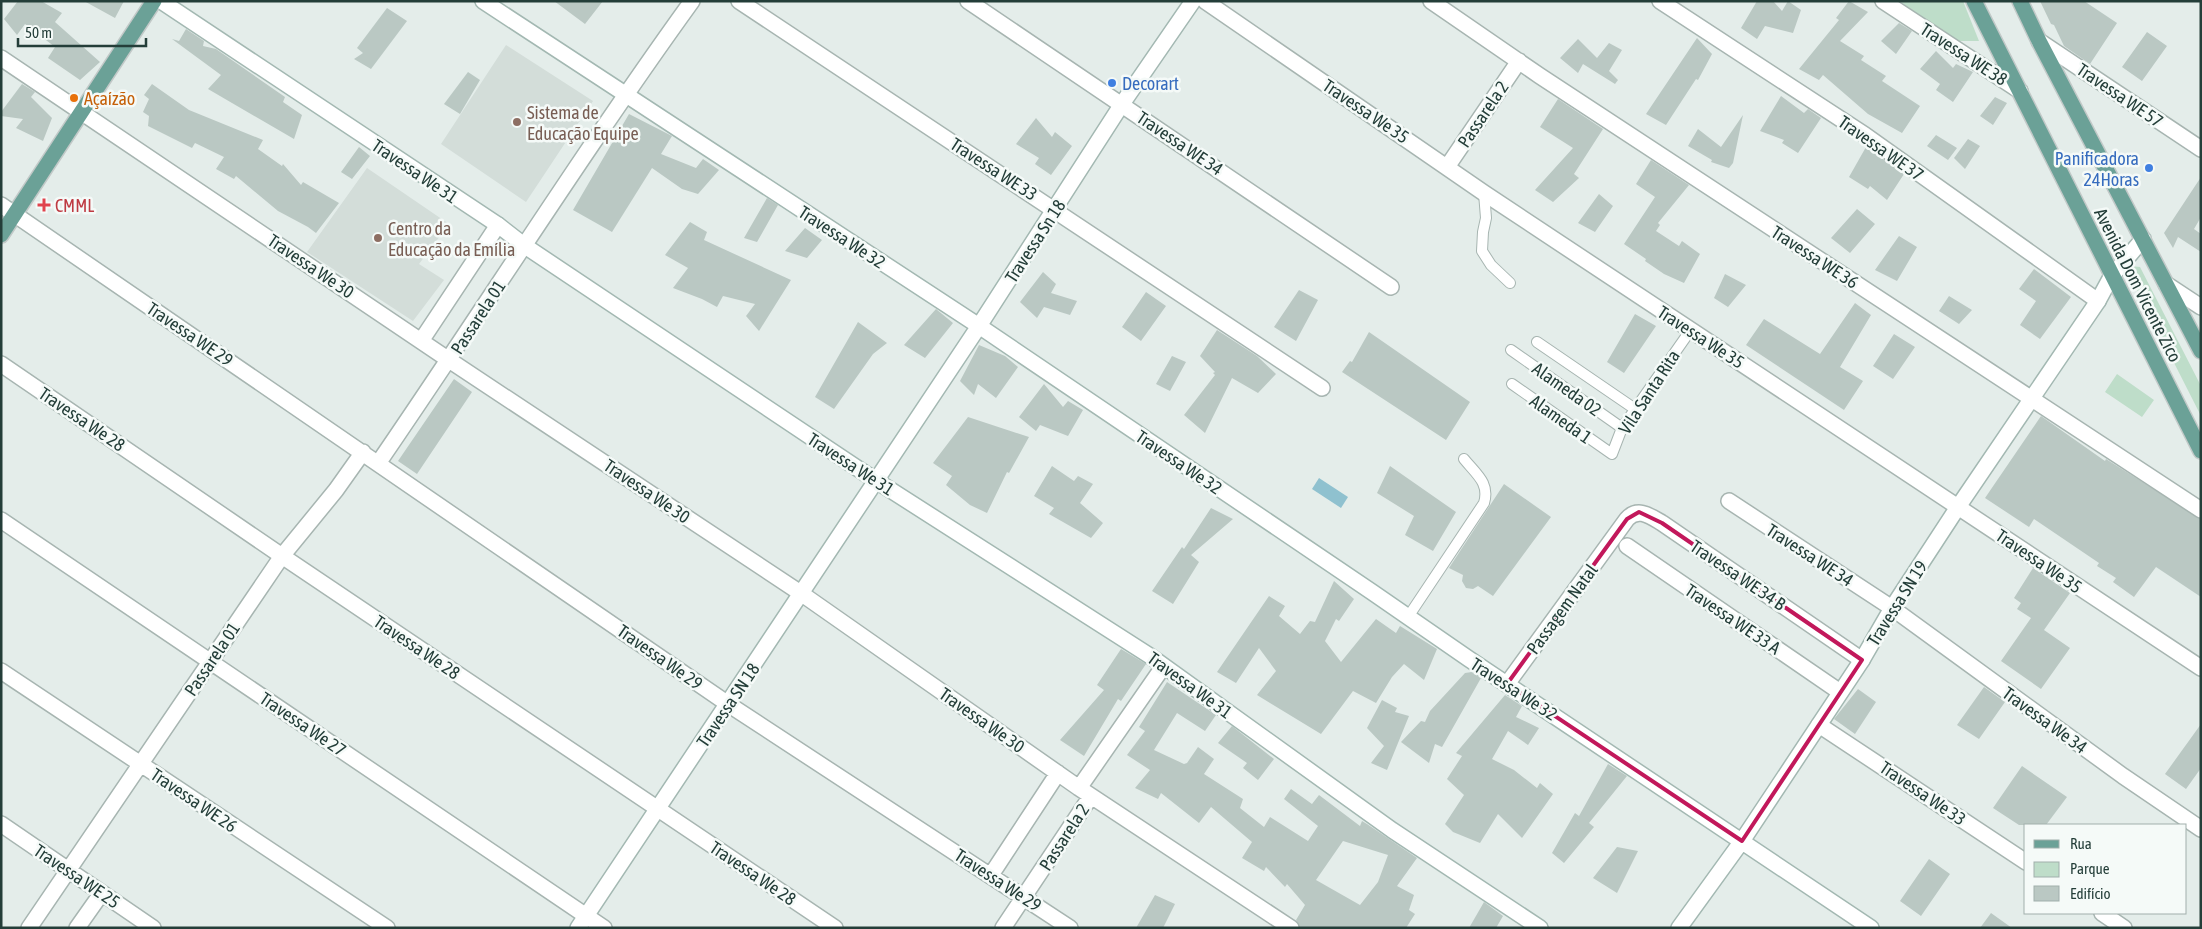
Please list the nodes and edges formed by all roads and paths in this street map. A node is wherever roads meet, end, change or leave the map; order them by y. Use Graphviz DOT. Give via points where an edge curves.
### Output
graph roads {
  1 [pos="154,1"];
  2 [pos="161,1"];
  3 [pos="483,1"];
  4 [pos="692,1"];
  5 [pos="739,1"];
  6 [pos="968,1"];
  7 [pos="1193,1"];
  8 [pos="1205,1"];
  9 [pos="1431,1"];
  10 [pos="1660,1"];
  11 [pos="1883,1"];
  12 [pos="1974,1"];
  13 [pos="2020,1"];
  14 [pos="2039,41"];
  15 [pos="1,58"];
  16 [pos="1519,61"];
  17 [pos="2020,91"];
  18 [pos="624,95"];
  19 [pos="1122,104"];
  20 [pos="82,112"];
  21 [pos="2201,149"];
  22 [pos="1447,167"];
  23 [pos="1484,193"];
  24 [pos="1,205"];
  25 [pos="1055,210"];
  26 [pos="15,214"];
  27 [pos="498,225"];
  28 [pos="1,235"];
  29 [pos="2142,239"];
  30 [pos="525,246"];
  31 [pos="2111,277"];
  32 [pos="1510,284"];
  33 [pos="2166,284"];
  34 [pos="1391,287"];
  35 [pos="2098,301"];
  36 [pos="2201,307"];
  37 [pos="979,326"];
  38 [pos="1690,331"];
  39 [pos="421,341"];
  40 [pos="1537,342"];
  41 [pos="1511,350"];
  42 [pos="2201,351"];
  43 [pos="449,360"];
  44 [pos="1,364"];
  45 [pos="1512,384"];
  46 [pos="1322,388"];
  47 [pos="2032,400"];
  48 [pos="1635,409"];
  49 [pos="1622,428"];
  50 [pos="363,452"];
  51 [pos="2201,452"];
  52 [pos="1610,454"];
  53 [pos="1464,459"];
  54 [pos="379,462"];
  55 [pos="875,480"];
  56 [pos="1729,502"];
  57 [pos="1958,507"];
  58 [pos="2201,510"];
  59 [pos="1,520"];
  60 [pos="1617,534"];
  61 [pos="1626,546"];
  62 [pos="282,556"];
  63 [pos="802,594"];
  64 [pos="1892,608"];
  65 [pos="1408,617"];
  66 [pos="1862,660"];
  67 [pos="210,662"];
  68 [pos="1163,667"];
  69 [pos="2201,668"];
  70 [pos="1,671"];
  71 [pos="1507,684"];
  72 [pos="1840,692"];
  73 [pos="728,704"];
  74 [pos="1819,725"];
  75 [pos="140,764"];
  76 [pos="1058,773"];
  77 [pos="1085,792"];
  78 [pos="658,809"];
  79 [pos="1,824"];
  80 [pos="2201,828"];
  81 [pos="1742,841"];
  82 [pos="2024,861"];
  83 [pos="67,870"];
  84 [pos="991,876"];
  85 [pos="101,894"];
  86 [pos="1025,897"];
  87 [pos="2103,914"];
  88 [pos="582,922"];
  89 [pos="29,928"];
  90 [pos="77,928"];
  91 [pos="152,928"];
  92 [pos="387,928"];
  93 [pos="604,928"];
  94 [pos="835,928"];
  95 [pos="1003,928"];
  96 [pos="1070,928"];
  97 [pos="1291,928"];
  98 [pos="1540,928"];
  99 [pos="1680,928"];
  100 [pos="1871,928"];
  101 [pos="2124,928"];
  1 -- 20 [label="main road"];
  2 -- 27 [label="street, Travessa We 31"];
  3 -- 18 [label="street, Travessa We 32"];
  4 -- 18 [label="street, Passarela 01"];
  5 -- 25 [label="street, Travessa WE 33"];
  6 -- 19 [label="street, Travessa WE 34"];
  7 -- 19 [label="street, Travessa Sn 18"];
  8 -- 22 [label="street, Travessa We 35"];
  9 -- 16 [label="street, Travessa WE 36"];
  10 -- 35 [label="street, Travessa WE 37" via="1865,135"];
  11 -- 17 [label="street, Travessa WE 38"];
  12 -- 17 [label="main road, Avenida Dom Vicente Zico"];
  13 -- 14 [label="main road, Avenida Dom Vicente Zico"];
  14 -- 21 [label="street, Travessa WE 57"];
  14 -- 29 [label="main road, Avenida Dom Vicente Zico"];
  15 -- 20 [label="street, Travessa We 30"];
  16 -- 22 [label="street, Passarela 2"];
  16 -- 47 [label="street, Travessa WE 36"];
  17 -- 31 [label="main road, Avenida Dom Vicente Zico"];
  18 -- 30 [label="street, Passarela 01"];
  18 -- 37 [label="street, Travessa We 32"];
  19 -- 25 [label="street, Travessa Sn 18"];
  19 -- 34 [label="street, Travessa WE 34"];
  20 -- 26 [label="main road"];
  20 -- 39 [label="street, Travessa We 30"];
  22 -- 23 [label="street, Travessa We 35"];
  23 -- 32 [label="lane" via="1486,218 1482,251"];
  23 -- 38 [label="street, Travessa We 35"];
  24 -- 26 [label="street, Travessa WE 29"];
  25 -- 37 [label="street, Travessa Sn 18"];
  25 -- 46 [label="street, Travessa WE 33"];
  26 -- 28 [label="main road"];
  26 -- 50 [label="street, Travessa WE 29"];
  27 -- 30 [label="street, Travessa We 31"];
  27 -- 39 [label="street"];
  29 -- 31 [label="street"];
  29 -- 33 [label="main road, Avenida Dom Vicente Zico"];
  30 -- 43 [label="street, Passarela 01"];
  30 -- 55 [label="street, Travessa We 31"];
  31 -- 35 [label="street, Travessa SN 19"];
  31 -- 51 [label="main road, Avenida Dom Vicente Zico"];
  33 -- 36 [label="street"];
  33 -- 42 [label="main road, Avenida Dom Vicente Zico"];
  35 -- 47 [label="street, Travessa SN 19"];
  37 -- 55 [label="street, Travessa Sn 18"];
  37 -- 65 [label="street, Travessa We 32"];
  38 -- 48 [label="lane, Vila Santa Rita"];
  38 -- 57 [label="street, Travessa We 35"];
  39 -- 43 [label="street, Travessa We 30"];
  40 -- 48 [label="lane"];
  41 -- 49 [label="lane, Alameda 02"];
  43 -- 54 [label="street, Passarela 01"];
  43 -- 63 [label="street, Travessa We 30"];
  44 -- 62 [label="street, Travessa We 28"];
  45 -- 52 [label="lane, Alameda 1"];
  47 -- 57 [label="street, Travessa SN 19"];
  47 -- 58 [label="street, Travessa WE 36"];
  48 -- 49 [label="lane, Vila Santa Rita"];
  49 -- 52 [label="lane, Vila Santa Rita"];
  50 -- 54 [label="street, Travessa WE 29"];
  50 -- 62 [label="street, Passarela 01"];
  53 -- 65 [label="lane" via="1485,486 1484,503"];
  54 -- 73 [label="street, Travessa We 29"];
  55 -- 63 [label="street, Travessa SN 18"];
  55 -- 68 [label="street, Travessa We 31"];
  56 -- 64 [label="street, Travessa WE 34"];
  57 -- 64 [label="street, Travessa SN 19"];
  57 -- 69 [label="street, Travessa We 35"];
  59 -- 67 [label="street, Travessa We 27"];
  60 -- 66 [label="street, Travessa WE 34 B" via="1632,514 1647,514"];
  60 -- 71 [label="street, Passagem Natal"];
  61 -- 72 [label="street, Travessa WE 33 A"];
  62 -- 67 [label="street, Passarela 01"];
  62 -- 78 [label="street, Travessa We 28"];
  63 -- 73 [label="street, Travessa SN 18"];
  63 -- 76 [label="street, Travessa We 30"];
  64 -- 66 [label="street, Travessa SN 19"];
  64 -- 80 [label="street, Travessa We 34" via="2123,776"];
  65 -- 71 [label="street, Travessa We 32"];
  66 -- 72 [label="street, Travessa SN 19"];
  67 -- 75 [label="street, Passarela 01"];
  67 -- 88 [label="street, Travessa We 27"];
  68 -- 77 [label="street, Passarela 2"];
  68 -- 98 [label="street, Travessa We 31" via="1392,830"];
  70 -- 75 [label="street, Travessa WE 26"];
  71 -- 81 [label="street, Travessa We 32"];
  72 -- 74 [label="street, Travessa SN 19"];
  73 -- 78 [label="street, Travessa SN 18"];
  73 -- 84 [label="street, Travessa We 29"];
  74 -- 81 [label="street, Travessa SN 19"];
  74 -- 82 [label="street, Travessa We 33"];
  75 -- 83 [label="street, Passarela 01"];
  75 -- 92 [label="street, Travessa WE 26"];
  76 -- 77 [label="street, Travessa We 30"];
  76 -- 84 [label="street"];
  77 -- 86 [label="street, Passarela 2"];
  77 -- 97 [label="street, Travessa We 30"];
  78 -- 88 [label="street, Travessa SN 18"];
  78 -- 94 [label="street, Travessa We 28"];
  79 -- 83 [label="street, Travessa WE 25"];
  81 -- 99 [label="street, Travessa SN 19"];
  81 -- 100 [label="street, Travessa We 32"];
  83 -- 85 [label="street, Travessa WE 25"];
  83 -- 89 [label="street, Passarela 01"];
  84 -- 86 [label="street, Travessa We 29"];
  85 -- 90 [label="street"];
  85 -- 91 [label="street, Travessa WE 25"];
  86 -- 95 [label="street, Passarela 2"];
  86 -- 96 [label="street, Travessa We 29"];
  87 -- 101 [label="street"];
  88 -- 93 [label="street, Travessa We 27"];
}
